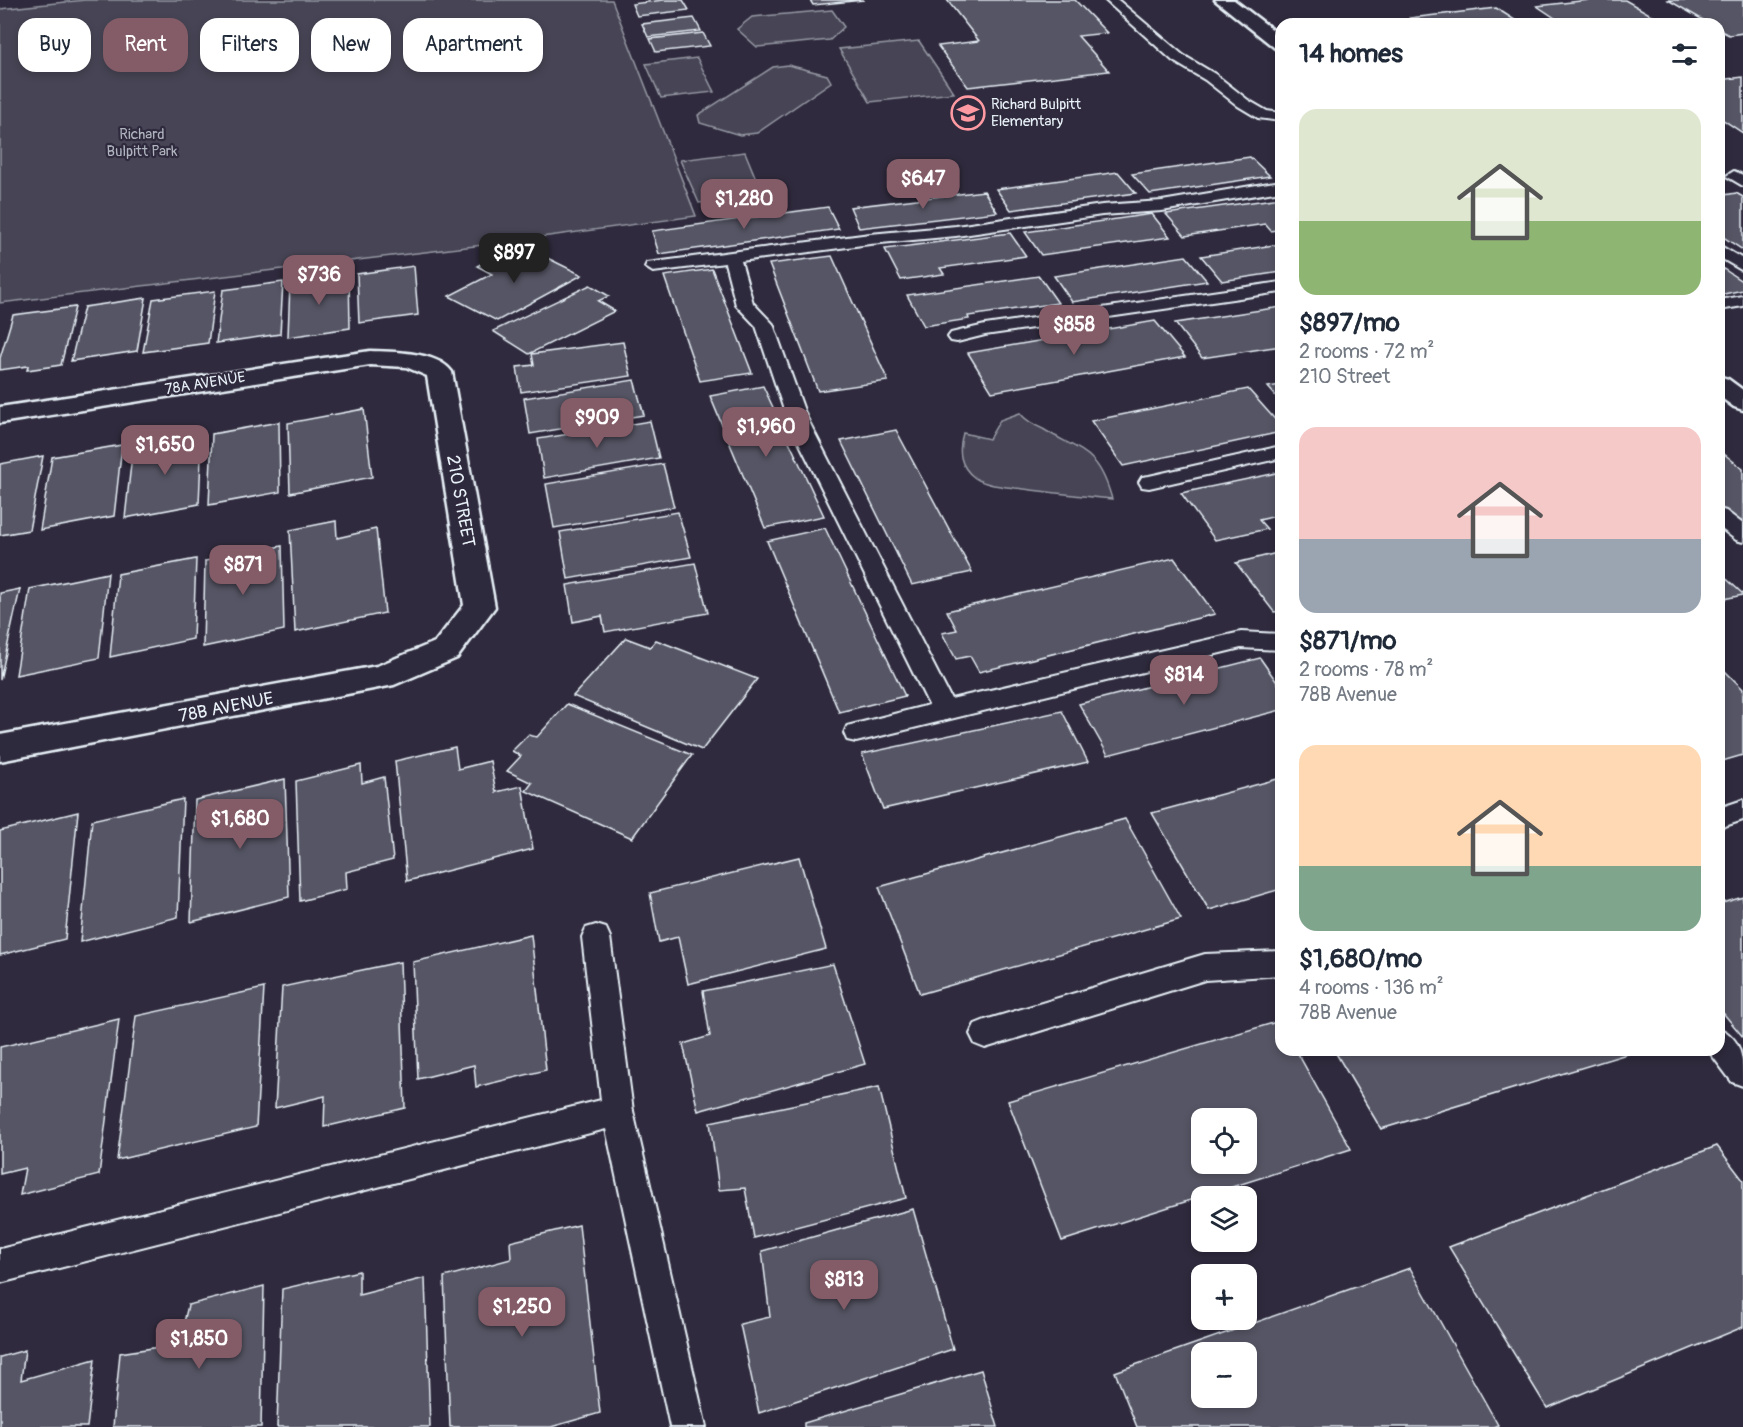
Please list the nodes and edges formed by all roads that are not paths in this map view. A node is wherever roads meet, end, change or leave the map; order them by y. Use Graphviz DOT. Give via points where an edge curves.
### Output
graph roads {
  1 [pos="1111,0"];
  2 [pos="1223,0"];
  3 [pos="1275,39"];
  4 [pos="1275,116"];
  5 [pos="1275,187"];
  6 [pos="1725,254"];
  7 [pos="732,257"];
  8 [pos="1743,266"];
  9 [pos="653,267"];
  10 [pos="1275,288"];
  11 [pos="1743,301"];
  12 [pos="1725,304"];
  13 [pos="957,337"];
  14 [pos="410,360"];
  15 [pos="1725,388"];
  16 [pos="1743,402"];
  17 [pos="0,415"];
  18 [pos="1275,453"];
  19 [pos="1149,482"];
  20 [pos="1725,521"];
  21 [pos="1743,535"];
  22 [pos="1275,642"];
  23 [pos="446,650"];
  24 [pos="944,710"];
  25 [pos="856,733"];
  26 [pos="0,748"];
  27 [pos="1743,810"];
  28 [pos="1725,816"];
  29 [pos="596,937"];
  30 [pos="1275,963"];
  31 [pos="985,1034"];
  32 [pos="1725,1050"];
  33 [pos="1743,1072"];
  34 [pos="618,1111"];
  35 [pos="0,1266"];
  36 [pos="688,1427"];
  1 -- 4 [label="lane" via="1178,58 1263,115"];
  2 -- 3 [label="street"];
  5 -- 7 [label="lane" via="1162,206 1102,210"];
  6 -- 8 [label="lane"];
  7 -- 9 [label="lane"];
  7 -- 24 [label="lane" via="745,305 764,324 796,416"];
  10 -- 13 [label="lane"];
  11 -- 12 [label="lane"];
  14 -- 17 [label="street, 78A AVENUE" via="370,358"];
  14 -- 23 [label="street, 210 STREET" via="439,372 480,607"];
  15 -- 16 [label="street"];
  18 -- 19 [label="lane"];
  20 -- 21 [label="lane"];
  22 -- 24 [label="lane" via="1241,640"];
  23 -- 26 [label="street, 78B AVENUE" via="383,677"];
  24 -- 25 [label="lane"];
  27 -- 28 [label="lane"];
  29 -- 34 [label="lane"];
  30 -- 31 [label="lane" via="1205,967"];
  32 -- 33 [label="lane"];
  34 -- 35 [label="lane"];
  34 -- 36 [label="lane"];
}
